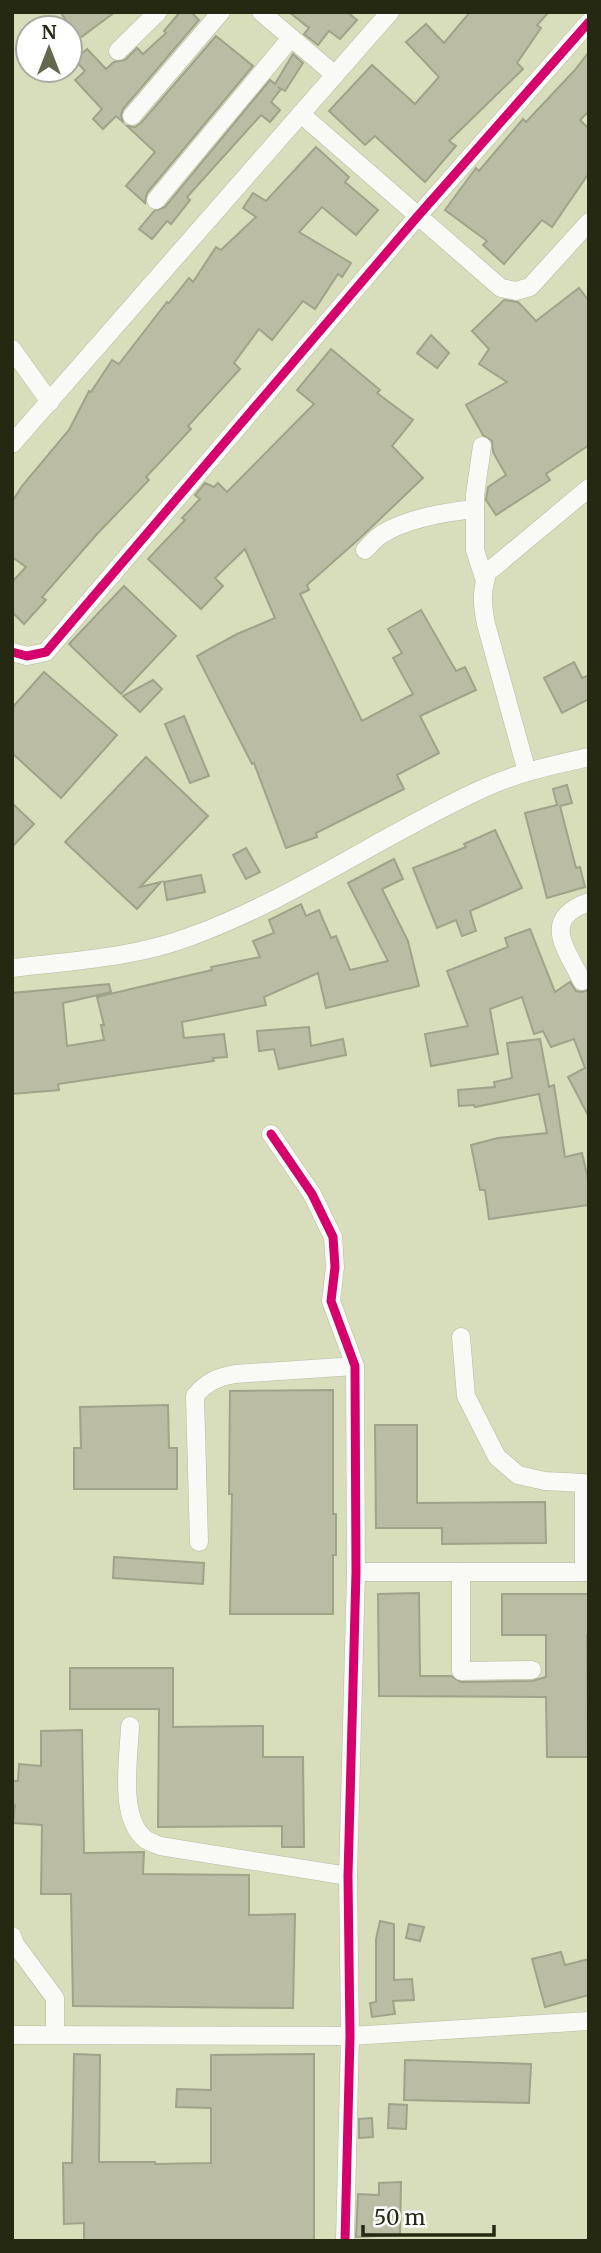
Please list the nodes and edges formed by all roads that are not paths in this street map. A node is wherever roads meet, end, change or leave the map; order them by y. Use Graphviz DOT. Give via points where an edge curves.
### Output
graph roads {
  1 [pos="158,12"];
  2 [pos="221,12"];
  3 [pos="261,12"];
  4 [pos="390,12"];
  5 [pos="589,22"];
  6 [pos="291,38"];
  7 [pos="118,51"];
  8 [pos="335,75"];
  9 [pos="301,114"];
  10 [pos="132,116"];
  11 [pos="156,200"];
  12 [pos="417,217"];
  13 [pos="589,222"];
  14 [pos="12,349"];
  15 [pos="50,402"];
  16 [pos="12,444"];
  17 [pos="482,446"];
  18 [pos="589,488"];
  19 [pos="475,509"];
  20 [pos="365,550"];
  21 [pos="485,581"];
  22 [pos="12,652"];
  23 [pos="589,757"];
  24 [pos="527,772"];
  25 [pos="589,902"];
  26 [pos="12,968"];
  27 [pos="582,981"];
  28 [pos="271,1134"];
  29 [pos="461,1337"];
  30 [pos="355,1366"];
  31 [pos="199,1542"];
  32 [pos="356,1572"];
  33 [pos="461,1572"];
  34 [pos="586,1572"];
  35 [pos="532,1670"];
  36 [pos="130,1726"];
  37 [pos="348,1876"];
  38 [pos="12,1936"];
  39 [pos="589,2021"];
  40 [pos="12,2035"];
  41 [pos="55,2035"];
  42 [pos="350,2036"];
  43 [pos="345,2241"];
  1 -- 7 [label="street"];
  2 -- 10 [label="street"];
  3 -- 6 [label="street"];
  4 -- 8 [label="street"];
  5 -- 12 [label="street"];
  6 -- 8 [label="street"];
  6 -- 11 [label="street"];
  8 -- 9 [label="street"];
  9 -- 12 [label="street"];
  9 -- 15 [label="street"];
  12 -- 13 [label="street" via="500,288 516,291 530,287"];
  12 -- 22 [label="street" via="46,652 27,656"];
  14 -- 15 [label="street"];
  15 -- 16 [label="street"];
  17 -- 19 [label="street"];
  18 -- 21 [label="street" via="488,572"];
  19 -- 20 [label="street" via="413,521 381,534"];
  19 -- 21 [label="street" via="475,550"];
  21 -- 24 [label="street" via="482,604"];
  23 -- 24 [label="street"];
  24 -- 26 [label="street" via="484,788 276,898 190,937 111,956"];
  25 -- 27 [label="street" via="571,908 562,920 560,936"];
  28 -- 30 [label="street" via="312,1194 333,1237 331,1301"];
  29 -- 34 [label="street" via="466,1396 497,1457 517,1475 584,1483"];
  30 -- 31 [label="street" via="235,1374 218,1378 195,1396"];
  30 -- 32 [label="street"];
  32 -- 33 [label="street"];
  32 -- 37 [label="street"];
  33 -- 34 [label="street"];
  33 -- 35 [label="street" via="461,1671"];
  36 -- 37 [label="street" via="127,1797 130,1813 145,1839 160,1846"];
  37 -- 42 [label="street"];
  38 -- 41 [label="street" via="55,1998"];
  39 -- 42 [label="street"];
  40 -- 41 [label="street"];
  41 -- 42 [label="street"];
  42 -- 43 [label="street"];
}
